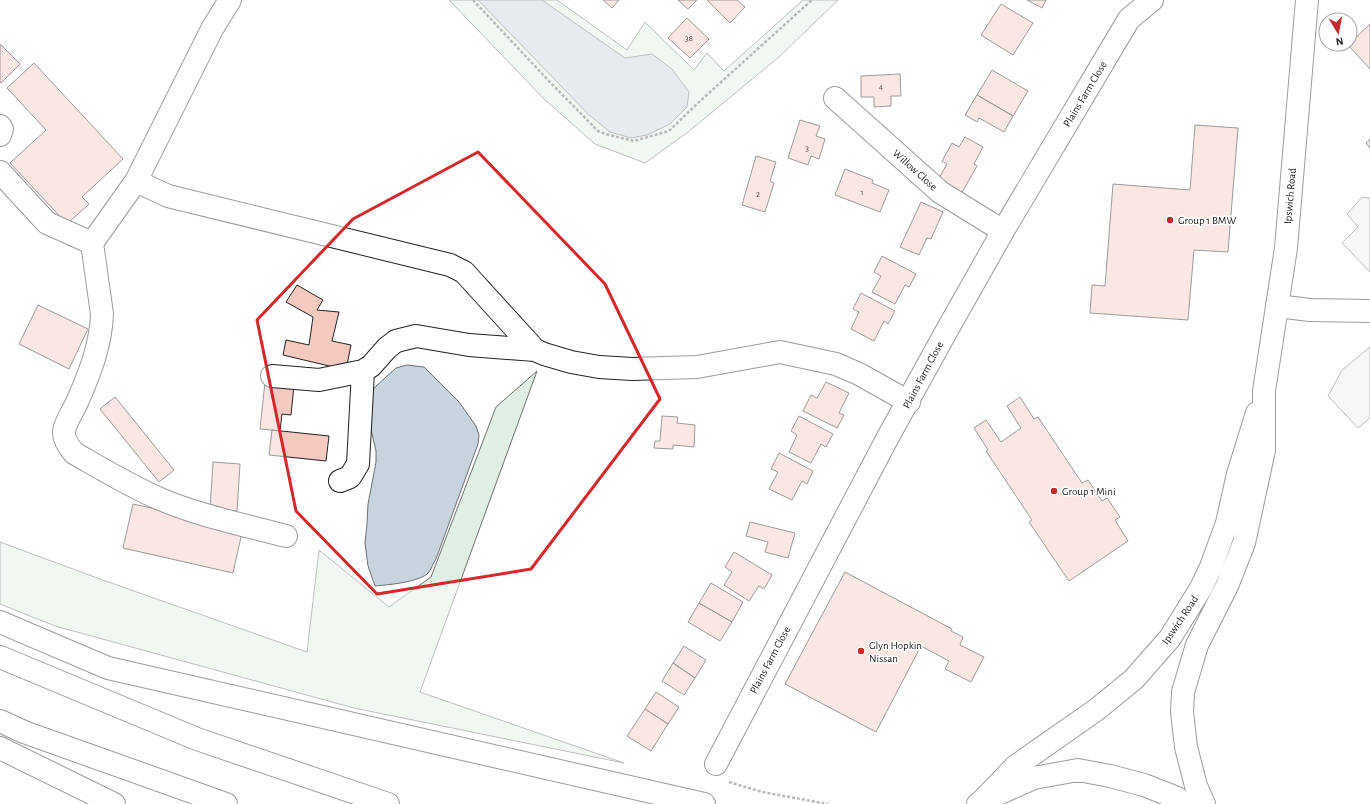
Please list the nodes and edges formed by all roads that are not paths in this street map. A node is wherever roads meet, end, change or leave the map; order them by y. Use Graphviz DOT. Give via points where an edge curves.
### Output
graph roads {
  1 [pos="230,0"];
  2 [pos="1152,0"];
  3 [pos="1304,1"];
  4 [pos="835,98"];
  5 [pos="0,126"];
  6 [pos="0,135"];
  7 [pos="0,172"];
  8 [pos="136,181"];
  9 [pos="1003,231"];
  10 [pos="92,243"];
  11 [pos="1277,306"];
  12 [pos="1370,311"];
  13 [pos="535,350"];
  14 [pos="363,371"];
  15 [pos="272,376"];
  16 [pos="1264,392"];
  17 [pos="908,402"];
  18 [pos="340,481"];
  19 [pos="286,536"];
  20 [pos="0,622"];
  21 [pos="0,657"];
  22 [pos="0,721"];
  23 [pos="0,748"];
  24 [pos="716,764"];
  25 [pos="980,802"];
  26 [pos="114,804"];
  27 [pos="226,804"];
  28 [pos="388,804"];
  29 [pos="704,804"];
  30 [pos="1185,804"];
  31 [pos="1204,804"];
  1 -- 8 [label="main road" via="212,29"];
  2 -- 9 [label="main road, Plains Farm Close" via="1129,19"];
  3 -- 11 [label="main road, Ipswich Road" via="1286,248"];
  4 -- 9 [label="main road, Willow Close" via="940,192"];
  5 -- 6 [label="main road"];
  7 -- 10 [label="main road" via="47,223"];
  8 -- 10 [label="main road"];
  8 -- 13 [label="main road" via="168,196 450,266 464,272"];
  9 -- 17 [label="main road, Plains Farm Close"];
  10 -- 19 [label="main road" via="102,323 91,369 64,432 67,445 74,453 161,500"];
  11 -- 12 [label="main road" via="1310,310"];
  11 -- 16 [label="main road, Ipswich Road"];
  13 -- 14 [label="main road" via="469,345 416,336 396,341"];
  13 -- 17 [label="main road" via="572,362 632,369 697,367 780,352 836,364 860,374"];
  14 -- 15 [label="main road" via="319,380"];
  14 -- 18 [label="main road" via="358,464 350,477"];
  16 -- 25 [label="main road, Ipswich Road" via="1238,474 1227,523 1211,567 1170,638 1134,679 1096,710 1016,766"];
  16 -- 31 [label="main road, Ipswich Road" via="1264,450 1244,543 1227,586 1197,645 1183,692 1182,712 1186,747 1196,786"];
  17 -- 24 [label="main road, Plains Farm Close"];
  20 -- 29 [label="main road" via="108,668"];
  21 -- 28 [label="main road" via="197,739"];
  22 -- 27 [label="main road" via="24,732"];
  23 -- 26 [label="main road"];
  25 -- 30 [label="main road" via="1034,778 1078,770 1144,785 1177,798"];
}
